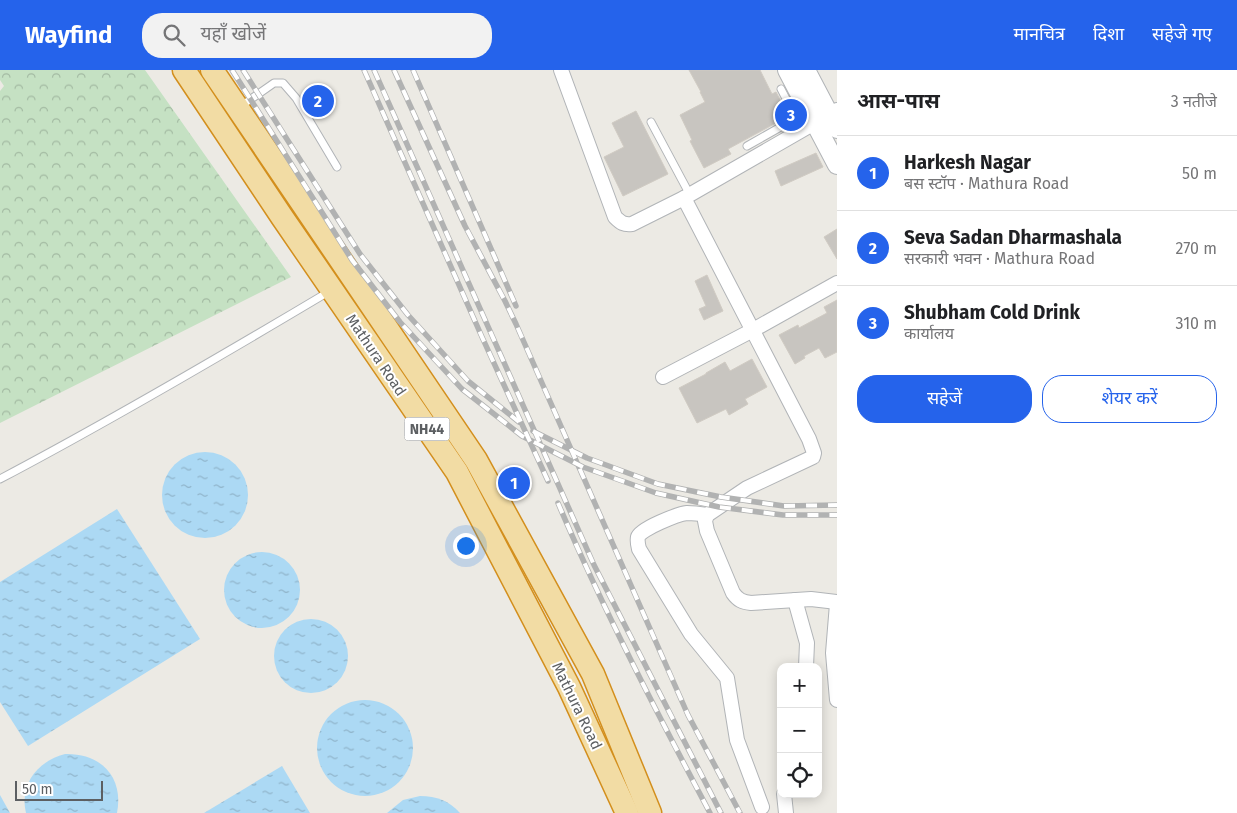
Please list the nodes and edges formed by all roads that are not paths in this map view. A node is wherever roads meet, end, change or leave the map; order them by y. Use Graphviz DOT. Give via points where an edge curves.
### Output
graph roads {
  1 [pos="184,70"];
  2 [pos="561,70"];
  3 [pos="786,70"];
  4 [pos="806,70"];
  5 [pos="216,73"];
  6 [pos="781,89"];
  7 [pos="238,108"];
  8 [pos="806,118"];
  9 [pos="834,118"];
  10 [pos="651,122"];
  11 [pos="747,146"];
  12 [pos="837,165"];
  13 [pos="338,167"];
  14 [pos="687,196"];
  15 [pos="837,283"];
  16 [pos="332,289"];
  17 [pos="753,330"];
  18 [pos="663,377"];
  19 [pos="0,479"];
  20 [pos="707,515"];
  21 [pos="795,600"];
  22 [pos="837,603"];
  23 [pos="806,663"];
  24 [pos="837,700"];
  25 [pos="784,798"];
  26 [pos="762,807"];
  27 [pos="627,813"];
  28 [pos="650,813"];
  29 [pos="786,813"];
  1 -- 16 [label="highway, Mathura Road / NH44"];
  2 -- 14 [label="street" via="615,217 620,223 632,224"];
  3 -- 8 [label="street"];
  4 -- 9 [label="street"];
  5 -- 7 [label="highway, Mathura Road / NH44"];
  6 -- 8 [label="lane"];
  7 -- 13 [label="lane" via="274,83 283,83 296,98"];
  7 -- 28 [label="highway, Mathura Road / NH44" via="476,460 593,674"];
  8 -- 9 [label="street"];
  8 -- 11 [label="lane"];
  8 -- 12 [label="street"];
  8 -- 14 [label="street"];
  10 -- 14 [label="lane"];
  14 -- 17 [label="street"];
  15 -- 17 [label="street"];
  16 -- 19 [label="lane" via="86,434"];
  16 -- 27 [label="highway, Mathura Road / NH44" via="457,472 568,687"];
  17 -- 18 [label="street"];
  17 -- 20 [label="street" via="814,453 813,457 747,488"];
  20 -- 21 [label="street" via="704,521 707,531 738,600 751,603"];
  20 -- 26 [label="street" via="685,514 667,520 641,532 638,542 691,634 727,678 739,746"];
  21 -- 22 [label="street"];
  21 -- 23 [label="street" via="807,642"];
  22 -- 24 [label="street" via="833,653"];
  25 -- 29 [label="street"];
}
